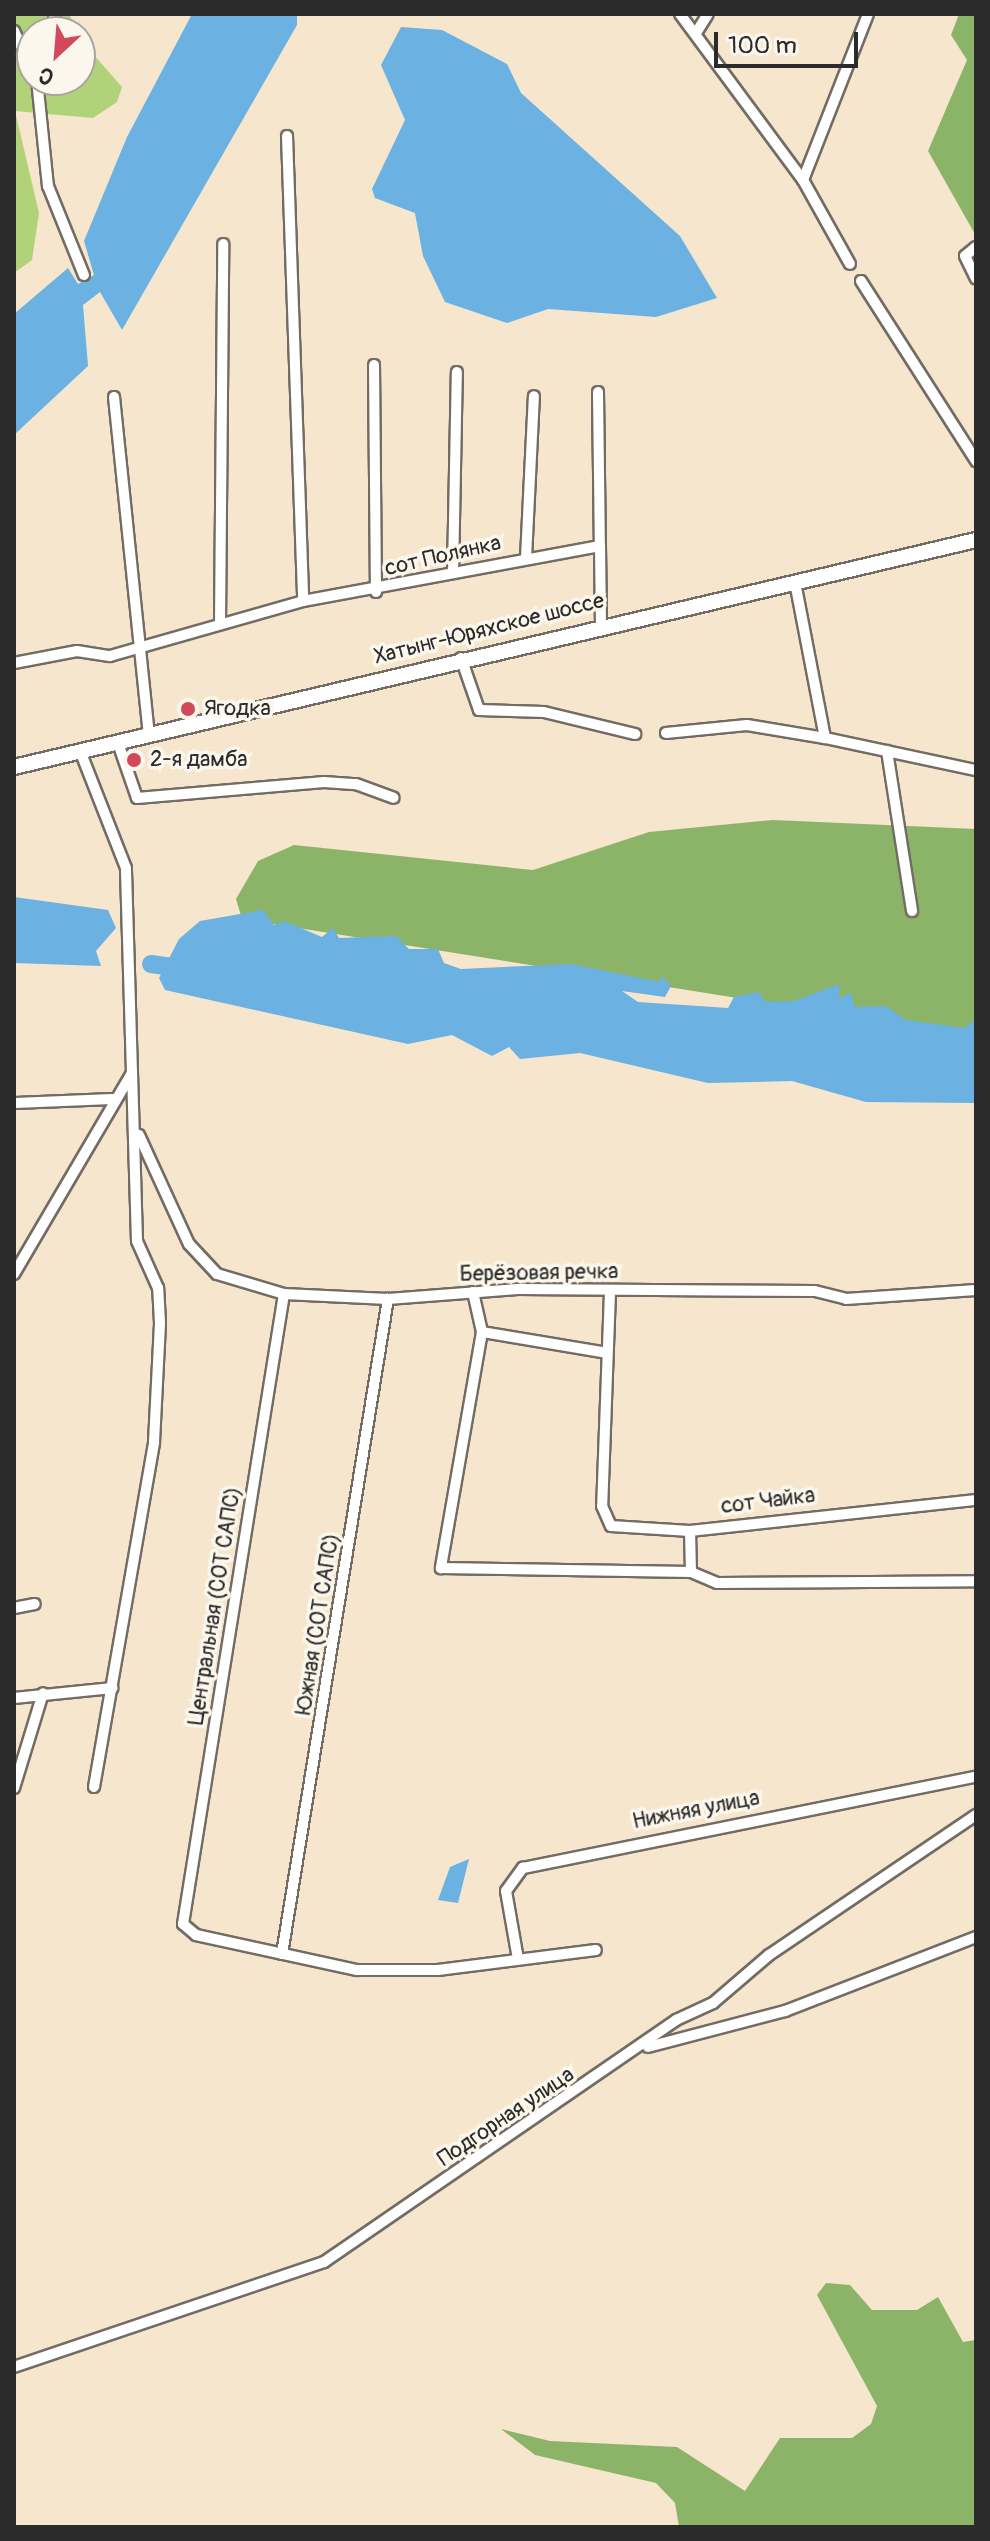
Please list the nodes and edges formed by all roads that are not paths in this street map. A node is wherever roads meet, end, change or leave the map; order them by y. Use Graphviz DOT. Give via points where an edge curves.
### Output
graph roads {
  1 [pos="680,14"];
  2 [pos="708,14"];
  3 [pos="868,14"];
  4 [pos="696,33"];
  5 [pos="39,96"];
  6 [pos="287,136"];
  7 [pos="803,180"];
  8 [pos="223,244"];
  9 [pos="976,247"];
  10 [pos="850,264"];
  11 [pos="84,275"];
  12 [pos="976,279"];
  13 [pos="861,281"];
  14 [pos="374,365"];
  15 [pos="457,372"];
  16 [pos="598,392"];
  17 [pos="534,396"];
  18 [pos="114,397"];
  19 [pos="976,461"];
  20 [pos="976,540"];
  21 [pos="600,546"];
  22 [pos="526,558"];
  23 [pos="453,573"];
  24 [pos="795,582"];
  25 [pos="376,592"];
  26 [pos="303,601"];
  27 [pos="220,623"];
  28 [pos="601,624"];
  29 [pos="139,643"];
  30 [pos="461,658"];
  31 [pos="14,663"];
  32 [pos="666,733"];
  33 [pos="635,734"];
  34 [pos="149,735"];
  35 [pos="825,738"];
  36 [pos="118,743"];
  37 [pos="887,751"];
  38 [pos="81,753"];
  39 [pos="14,767"];
  40 [pos="976,770"];
  41 [pos="394,798"];
  42 [pos="912,911"];
  43 [pos="132,1073"];
  44 [pos="113,1099"];
  45 [pos="14,1103"];
  46 [pos="139,1135"];
  47 [pos="14,1274"];
  48 [pos="976,1290"];
  49 [pos="473,1292"];
  50 [pos="610,1292"];
  51 [pos="284,1294"];
  52 [pos="388,1299"];
  53 [pos="482,1332"];
  54 [pos="607,1353"];
  55 [pos="976,1500"];
  56 [pos="690,1531"];
  57 [pos="691,1572"];
  58 [pos="976,1581"];
  59 [pos="35,1604"];
  60 [pos="14,1608"];
  61 [pos="112,1688"];
  62 [pos="43,1693"];
  63 [pos="14,1698"];
  64 [pos="976,1777"];
  65 [pos="94,1787"];
  66 [pos="14,1788"];
  67 [pos="976,1815"];
  68 [pos="976,1937"];
  69 [pos="596,1950"];
  70 [pos="282,1954"];
  71 [pos="518,1959"];
  72 [pos="647,2047"];
  73 [pos="14,2367"];
  1 -- 4 [label="street"];
  2 -- 4 [label="street"];
  3 -- 7 [label="street"];
  4 -- 7 [label="street"];
  5 -- 11 [label="street" via="48,186"];
  6 -- 26 [label="street"];
  7 -- 10 [label="street"];
  8 -- 27 [label="street"];
  9 -- 12 [label="street" via="965,256"];
  13 -- 19 [label="street"];
  14 -- 25 [label="street"];
  15 -- 23 [label="street"];
  16 -- 21 [label="street"];
  17 -- 22 [label="street"];
  18 -- 29 [label="street"];
  20 -- 24 [label="main road, Хатынг-Юряхское шоссе"];
  21 -- 22 [label="street, сот Полянка"];
  21 -- 28 [label="street"];
  22 -- 23 [label="street, сот Полянка"];
  23 -- 25 [label="street, сот Полянка"];
  24 -- 28 [label="main road, Хатынг-Юряхское шоссе"];
  24 -- 35 [label="street"];
  25 -- 26 [label="street, сот Полянка"];
  26 -- 27 [label="street, сот Полянка"];
  27 -- 29 [label="street, сот Полянка"];
  28 -- 30 [label="main road, Хатынг-Юряхское шоссе"];
  29 -- 31 [label="street, сот Полянка" via="110,656 77,651"];
  29 -- 34 [label="street"];
  30 -- 33 [label="street" via="479,710 544,712"];
  30 -- 34 [label="main road, Хатынг-Юряхское шоссе"];
  32 -- 35 [label="street" via="747,725"];
  34 -- 36 [label="main road, Хатынг-Юряхское шоссе"];
  35 -- 37 [label="street"];
  36 -- 38 [label="main road, Хатынг-Юряхское шоссе"];
  36 -- 41 [label="street" via="137,798 324,782 356,784"];
  37 -- 40 [label="street"];
  37 -- 42 [label="street"];
  38 -- 39 [label="main road, Хатынг-Юряхское шоссе"];
  38 -- 43 [label="street" via="126,868"];
  43 -- 44 [label="street"];
  43 -- 46 [label="street"];
  44 -- 45 [label="street"];
  44 -- 47 [label="street"];
  46 -- 51 [label="street, Берёзовая речка" via="189,1244 217,1274"];
  46 -- 61 [label="street" via="136,1225 158,1288 160,1338 154,1442"];
  48 -- 50 [label="street, Берёзовая речка" via="846,1299 815,1291"];
  49 -- 50 [label="street, Берёзовая речка"];
  49 -- 52 [label="street, Берёзовая речка"];
  49 -- 53 [label="street"];
  50 -- 54 [label="street"];
  51 -- 52 [label="street, Берёзовая речка"];
  51 -- 70 [label="street, Центральная (СОТ САПС)" via="183,1924 196,1935"];
  52 -- 70 [label="street, Южная (СОТ САПС)"];
  53 -- 54 [label="street"];
  53 -- 57 [label="street" via="441,1568"];
  54 -- 56 [label="street, сот Чайка" via="602,1506 611,1526"];
  55 -- 56 [label="street, сот Чайка"];
  56 -- 57 [label="street"];
  57 -- 58 [label="street" via="717,1583"];
  59 -- 60 [label="street"];
  61 -- 62 [label="street"];
  61 -- 65 [label="street"];
  62 -- 63 [label="street"];
  62 -- 66 [label="street"];
  64 -- 71 [label="street, Нижняя улица" via="523,1868 506,1891"];
  67 -- 72 [label="street, Подгорная улица"];
  68 -- 72 [label="street" via="785,2011"];
  69 -- 71 [label="street"];
  70 -- 71 [label="street" via="357,1970"];
  72 -- 73 [label="street, Подгорная улица" via="324,2262"];
}
